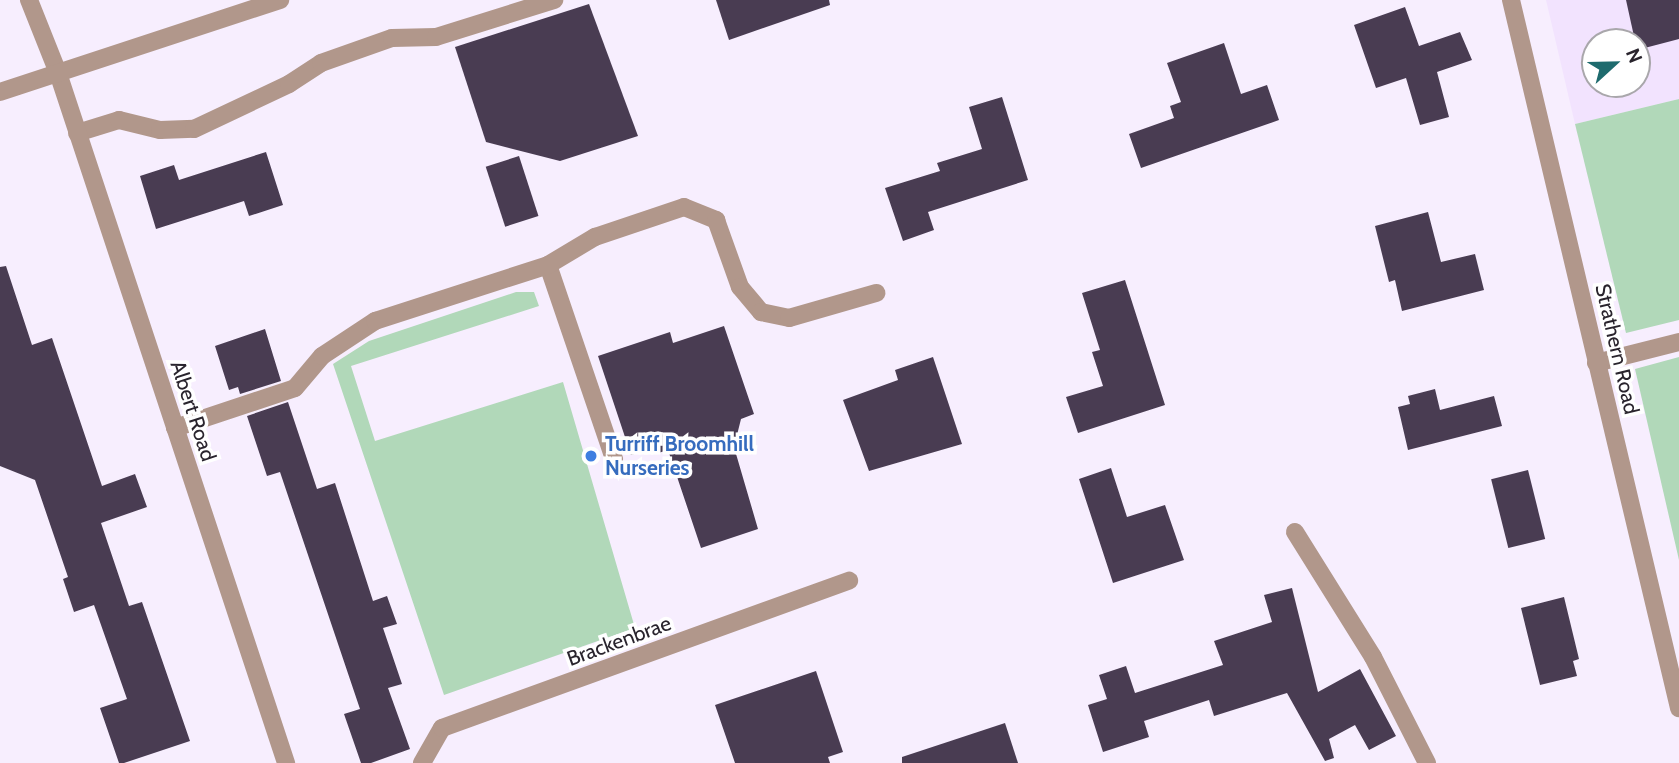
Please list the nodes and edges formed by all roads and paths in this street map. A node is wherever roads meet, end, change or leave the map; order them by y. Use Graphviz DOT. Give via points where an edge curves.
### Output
graph roads {
  1 [pos="29,0"];
  2 [pos="280,0"];
  3 [pos="554,0"];
  4 [pos="1511,0"];
  5 [pos="58,74"];
  6 [pos="0,92"];
  7 [pos="77,133"];
  8 [pos="548,265"];
  9 [pos="876,293"];
  10 [pos="1679,342"];
  11 [pos="1596,363"];
  12 [pos="175,428"];
  13 [pos="614,459"];
  14 [pos="1296,532"];
  15 [pos="849,581"];
  16 [pos="1679,708"];
  17 [pos="286,763"];
  18 [pos="422,763"];
  19 [pos="1427,763"];
  1 -- 5 [label="street, Albert Road"];
  2 -- 5 [label="street"];
  3 -- 7 [label="street" via="436,37 392,38 321,63 289,84 194,128 160,130 119,120"];
  4 -- 11 [label="street, Strathern Road"];
  5 -- 6 [label="street"];
  5 -- 7 [label="street, Albert Road"];
  7 -- 12 [label="street, Albert Road"];
  8 -- 9 [label="street" via="595,237 684,207 716,220 740,287 761,312 789,318"];
  8 -- 12 [label="street" via="375,321 322,356 295,388"];
  8 -- 13 [label="street"];
  10 -- 11 [label="street"];
  11 -- 16 [label="street, Strathern Road"];
  12 -- 17 [label="street, Albert Road"];
  14 -- 19 [label="street" via="1373,657"];
  15 -- 18 [label="street, Brackenbrae" via="442,728"];
}
